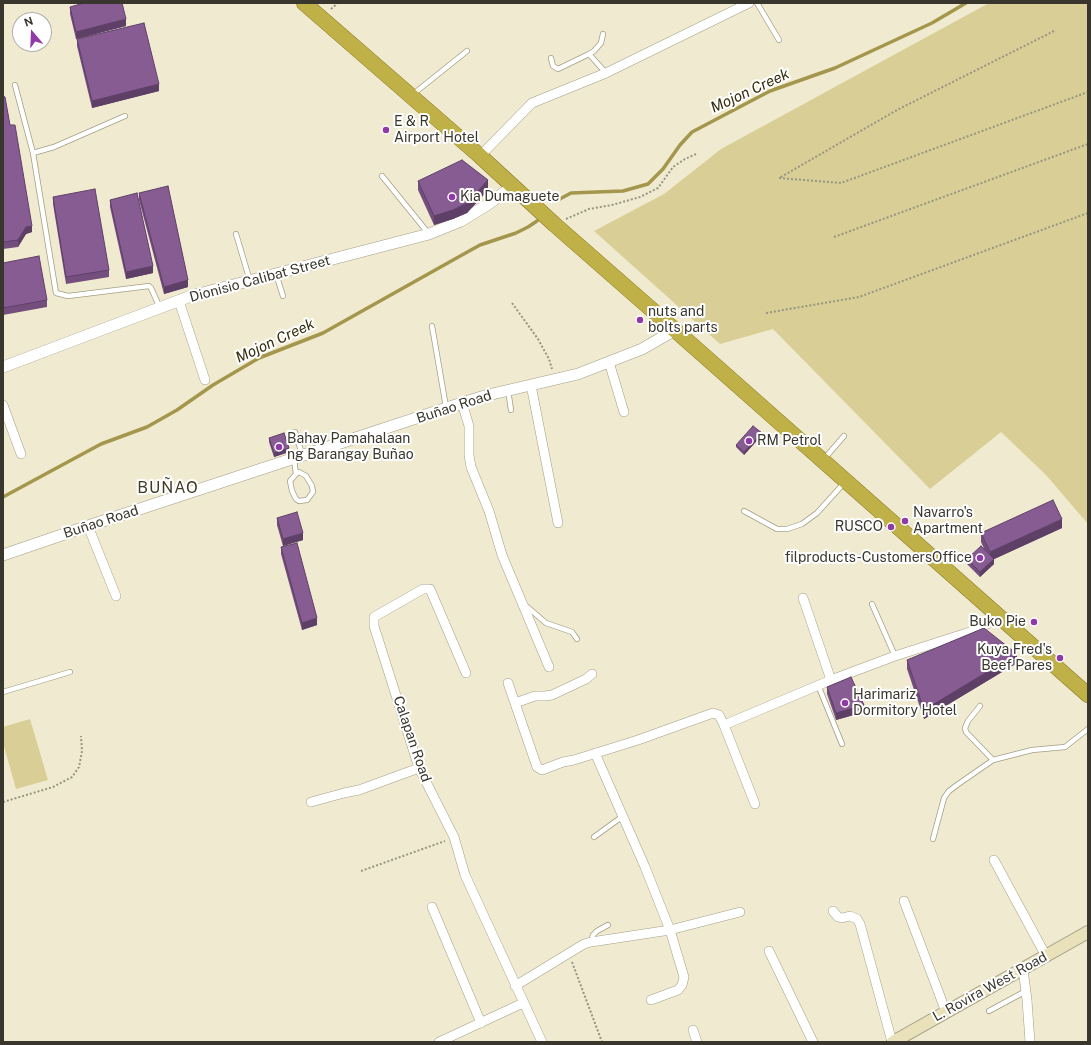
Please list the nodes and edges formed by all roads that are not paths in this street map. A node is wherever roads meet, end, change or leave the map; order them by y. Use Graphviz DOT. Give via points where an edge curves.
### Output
graph roads {
  1 [pos="304,3"];
  2 [pos="749,3"];
  3 [pos="757,3"];
  4 [pos="603,34"];
  5 [pos="779,40"];
  6 [pos="468,51"];
  7 [pos="588,54"];
  8 [pos="551,58"];
  9 [pos="606,73"];
  10 [pos="16,85"];
  11 [pos="411,96"];
  12 [pos="125,116"];
  13 [pos="33,153"];
  14 [pos="480,156"];
  15 [pos="382,176"];
  16 [pos="513,186"];
  17 [pos="236,234"];
  18 [pos="429,234"];
  19 [pos="276,274"];
  20 [pos="250,281"];
  21 [pos="283,296"];
  22 [pos="179,301"];
  23 [pos="160,308"];
  24 [pos="432,326"];
  25 [pos="675,330"];
  26 [pos="609,362"];
  27 [pos="3,367"];
  28 [pos="205,380"];
  29 [pos="531,385"];
  30 [pos="508,390"];
  31 [pos="462,403"];
  32 [pos="3,405"];
  33 [pos="447,409"];
  34 [pos="511,410"];
  35 [pos="624,412"];
  36 [pos="295,432"];
  37 [pos="844,436"];
  38 [pos="21,454"];
  39 [pos="298,457"];
  40 [pos="822,460"];
  41 [pos="296,474"];
  42 [pos="846,481"];
  43 [pos="744,511"];
  44 [pos="558,523"];
  45 [pos="88,526"];
  46 [pos="3,555"];
  47 [pos="116,596"];
  48 [pos="803,598"];
  49 [pos="521,601"];
  50 [pos="872,604"];
  51 [pos="1000,618"];
  52 [pos="577,639"];
  53 [pos="895,656"];
  54 [pos="549,667"];
  55 [pos="70,672"];
  56 [pos="466,673"];
  57 [pos="592,674"];
  58 [pos="831,680"];
  59 [pos="508,683"];
  60 [pos="818,685"];
  61 [pos="3,692"];
  62 [pos="1088,695"];
  63 [pos="514,703"];
  64 [pos="980,706"];
  65 [pos="724,726"];
  66 [pos="1088,729"];
  67 [pos="842,744"];
  68 [pos="596,753"];
  69 [pos="993,760"];
  70 [pos="419,768"];
  71 [pos="311,802"];
  72 [pos="755,804"];
  73 [pos="623,816"];
  74 [pos="594,837"];
  75 [pos="933,839"];
  76 [pos="994,860"];
  77 [pos="904,901"];
  78 [pos="432,907"];
  79 [pos="833,911"];
  80 [pos="740,912"];
  81 [pos="608,925"];
  82 [pos="670,930"];
  83 [pos="1088,932"];
  84 [pos="591,942"];
  85 [pos="769,951"];
  86 [pos="1046,956"];
  87 [pos="1023,969"];
  88 [pos="515,986"];
  89 [pos="1026,991"];
  90 [pos="651,1000"];
  91 [pos="523,1003"];
  92 [pos="946,1012"];
  93 [pos="989,1012"];
  94 [pos="481,1023"];
  95 [pos="693,1030"];
  96 [pos="439,1042"];
  97 [pos="542,1042"];
  98 [pos="697,1042"];
  99 [pos="813,1042"];
  100 [pos="893,1042"];
  101 [pos="1030,1042"];
  1 -- 11 [label="highway"];
  2 -- 9 [label="street"];
  3 -- 5 [label="lane"];
  4 -- 7 [label="lane" via="601,43"];
  6 -- 11 [label="lane"];
  7 -- 8 [label="lane" via="558,69 553,66"];
  7 -- 9 [label="lane"];
  9 -- 14 [label="street" via="532,103"];
  10 -- 13 [label="lane"];
  11 -- 14 [label="highway"];
  12 -- 13 [label="lane" via="54,147"];
  13 -- 23 [label="lane" via="56,293 68,296 149,286"];
  14 -- 16 [label="highway"];
  15 -- 18 [label="lane"];
  16 -- 18 [label="street, Dionisio Calibat Street" via="461,221"];
  16 -- 25 [label="highway"];
  17 -- 20 [label="lane"];
  18 -- 19 [label="street, Dionisio Calibat Street"];
  19 -- 20 [label="street, Dionisio Calibat Street"];
  19 -- 21 [label="lane"];
  20 -- 22 [label="street, Dionisio Calibat Street"];
  22 -- 23 [label="street, Dionisio Calibat Street"];
  22 -- 28 [label="street"];
  23 -- 27 [label="street, Dionisio Calibat Street"];
  24 -- 33 [label="lane"];
  25 -- 26 [label="street, Buñao Road" via="642,349"];
  25 -- 40 [label="highway"];
  26 -- 29 [label="street, Buñao Road" via="578,374"];
  26 -- 35 [label="street"];
  29 -- 30 [label="street, Buñao Road"];
  29 -- 44 [label="street"];
  30 -- 31 [label="street, Buñao Road"];
  30 -- 34 [label="lane"];
  31 -- 33 [label="street, Buñao Road"];
  31 -- 49 [label="street" via="469,426 469,455 472,468"];
  32 -- 38 [label="street"];
  33 -- 39 [label="street, Buñao Road"];
  36 -- 39 [label="lane"];
  37 -- 40 [label="lane"];
  39 -- 41 [label="lane"];
  39 -- 45 [label="street, Buñao Road"];
  40 -- 42 [label="highway"];
  41 -- 41 [label="lane" via="299,472 306,476 312,486 313,492 307,500 299,501 295,498 290,480"];
  42 -- 43 [label="lane" via="817,513 802,524 787,529 778,529"];
  42 -- 51 [label="highway"];
  45 -- 46 [label="street, Buñao Road"];
  45 -- 47 [label="street"];
  48 -- 58 [label="street"];
  49 -- 52 [label="lane" via="546,623 572,632"];
  49 -- 54 [label="street"];
  50 -- 53 [label="lane"];
  51 -- 53 [label="street" via="970,632"];
  51 -- 62 [label="highway"];
  53 -- 58 [label="street"];
  55 -- 61 [label="lane"];
  56 -- 70 [label="street, Calapan Road" via="430,588 423,589 374,617 374,626"];
  57 -- 63 [label="street" via="552,695 535,696"];
  58 -- 60 [label="street"];
  59 -- 63 [label="street"];
  60 -- 65 [label="street"];
  60 -- 67 [label="lane"];
  63 -- 68 [label="street" via="539,770"];
  64 -- 69 [label="lane" via="965,728"];
  65 -- 68 [label="street" via="719,715 713,713"];
  65 -- 72 [label="street"];
  66 -- 69 [label="lane" via="1066,747 1032,750"];
  68 -- 73 [label="street"];
  69 -- 75 [label="lane" via="949,791 944,798"];
  70 -- 71 [label="street" via="359,790"];
  70 -- 88 [label="street, Calapan Road" via="454,837 465,875"];
  73 -- 74 [label="lane"];
  73 -- 82 [label="street"];
  76 -- 86 [label="street"];
  77 -- 92 [label="street"];
  78 -- 94 [label="street"];
  79 -- 100 [label="street" via="838,917 850,916 857,919 860,924"];
  80 -- 82 [label="street"];
  81 -- 84 [label="lane" via="593,935"];
  82 -- 84 [label="street"];
  82 -- 90 [label="street" via="684,977 682,985 678,990"];
  83 -- 86 [label="main road, L. Rovira West Road"];
  84 -- 88 [label="street"];
  85 -- 99 [label="street"];
  86 -- 87 [label="main road, L. Rovira West Road"];
  87 -- 89 [label="street"];
  87 -- 92 [label="main road, L. Rovira West Road"];
  88 -- 91 [label="street, Calapan Road"];
  89 -- 93 [label="lane"];
  89 -- 101 [label="street"];
  91 -- 94 [label="street"];
  91 -- 97 [label="street, Calapan Road"];
  92 -- 100 [label="main road, L. Rovira West Road"];
  94 -- 96 [label="street"];
  95 -- 98 [label="street"];
}
